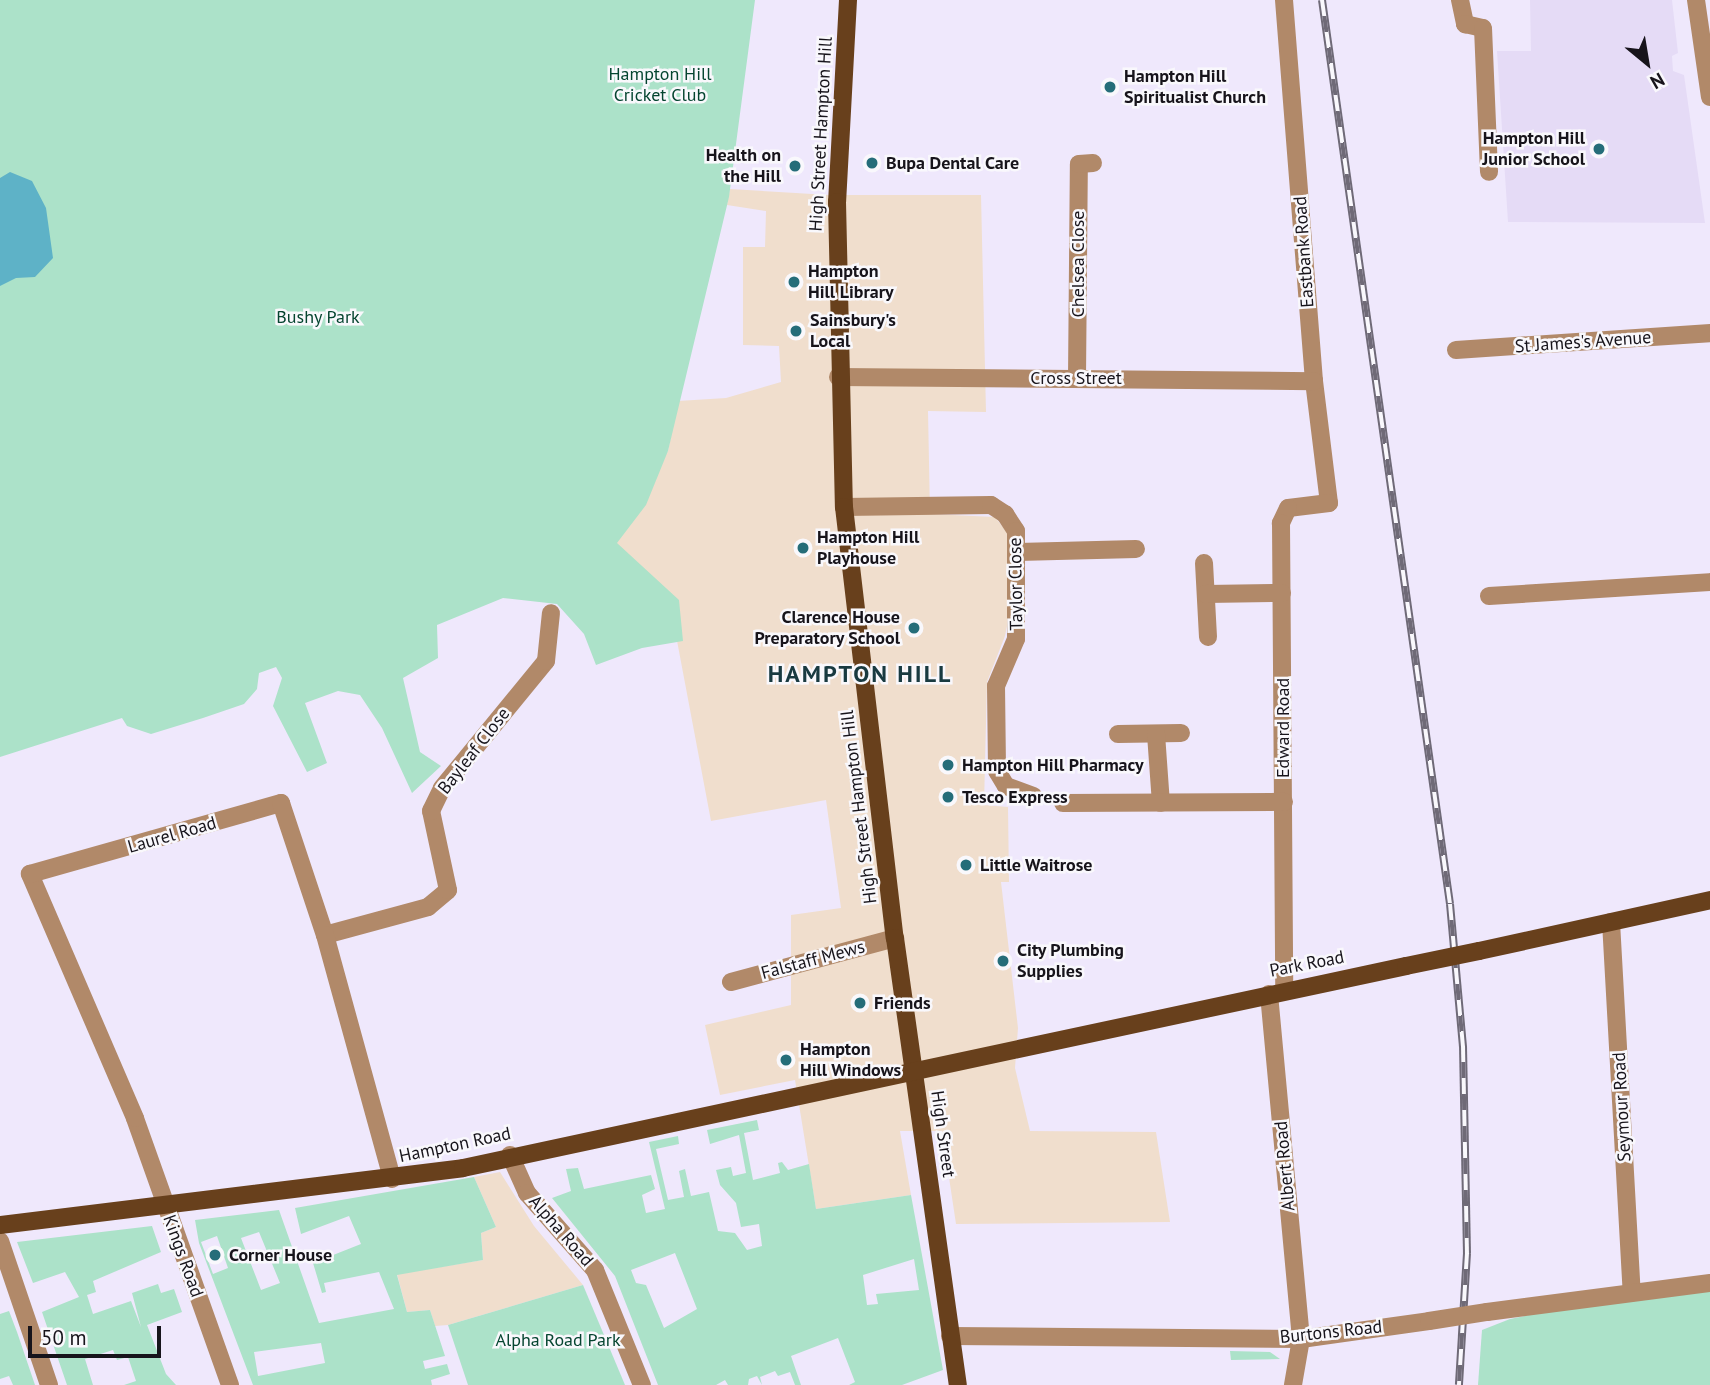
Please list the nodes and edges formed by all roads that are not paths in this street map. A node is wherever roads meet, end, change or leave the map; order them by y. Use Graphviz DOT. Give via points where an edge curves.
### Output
graph roads {
  1 [pos="848,0"];
  2 [pos="1284,0"];
  3 [pos="1460,0"];
  4 [pos="1696,0"];
  5 [pos="1710,97"];
  6 [pos="1093,163"];
  7 [pos="1489,172"];
  8 [pos="1710,333"];
  9 [pos="1456,350"];
  10 [pos="838,377"];
  11 [pos="1077,378"];
  12 [pos="1314,381"];
  13 [pos="1329,503"];
  14 [pos="844,507"];
  15 [pos="1136,549"];
  16 [pos="1018,552"];
  17 [pos="1204,563"];
  18 [pos="1710,582"];
  19 [pos="1283,593"];
  20 [pos="1206,594"];
  21 [pos="1489,596"];
  22 [pos="551,613"];
  23 [pos="1209,637"];
  24 [pos="1181,733"];
  25 [pos="1118,734"];
  26 [pos="1156,734"];
  27 [pos="1033,796"];
  28 [pos="1284,802"];
  29 [pos="1063,803"];
  30 [pos="1161,803"];
  31 [pos="1710,900"];
  32 [pos="1611,922"];
  33 [pos="325,935"];
  34 [pos="895,938"];
  35 [pos="731,982"];
  36 [pos="1277,992"];
  37 [pos="913,1068"];
  38 [pos="510,1155"];
  39 [pos="392,1179"];
  40 [pos="165,1206"];
  41 [pos="0,1225"];
  42 [pos="0,1241"];
  43 [pos="1710,1283"];
  44 [pos="1632,1292"];
  45 [pos="950,1336"];
  46 [pos="1300,1339"];
  47 [pos="49,1385"];
  48 [pos="230,1385"];
  49 [pos="642,1385"];
  50 [pos="957,1385"];
  51 [pos="1293,1385"];
  1 -- 10 [label="main road, High Street Hampton Hill" via="837,202"];
  2 -- 12 [label="street, Eastbank Road"];
  3 -- 7 [label="street" via="1465,24 1483,28"];
  4 -- 5 [label="street"];
  6 -- 11 [label="street, Chelsea Close" via="1079,164"];
  8 -- 9 [label="street, St James's Avenue"];
  10 -- 11 [label="street, Cross Street"];
  10 -- 14 [label="main road, High Street Hampton Hill"];
  11 -- 12 [label="street, Cross Street"];
  12 -- 13 [label="street, Eastbank Road"];
  13 -- 19 [label="street, Edward Road" via="1288,508 1281,523"];
  14 -- 16 [label="street, Taylor Close" via="991,505 1016,531"];
  14 -- 34 [label="main road, High Street Hampton Hill"];
  15 -- 16 [label="street"];
  16 -- 27 [label="street, Taylor Close" via="1016,639 996,686 997,771 1006,786"];
  17 -- 20 [label="street"];
  18 -- 21 [label="street"];
  19 -- 20 [label="street"];
  19 -- 28 [label="street, Edward Road"];
  20 -- 23 [label="street"];
  22 -- 33 [label="street, Bayleaf Close" via="546,661 442,788 430,811 448,890 428,907"];
  24 -- 26 [label="street"];
  25 -- 26 [label="street"];
  26 -- 30 [label="street"];
  28 -- 30 [label="street"];
  28 -- 36 [label="street, Edward Road"];
  29 -- 30 [label="street"];
  31 -- 32 [label="main road, Park Road"];
  32 -- 36 [label="main road, Park Road, bridge"];
  32 -- 44 [label="street, Seymour Road"];
  33 -- 39 [label="street, Laurel Road"];
  33 -- 40 [label="street, Laurel Road" via="281,803 30,874 135,1118"];
  34 -- 35 [label="street, Falstaff Mews"];
  34 -- 37 [label="main road, High Street"];
  36 -- 37 [label="main road, Park Road"];
  36 -- 46 [label="street, Albert Road"];
  37 -- 38 [label="main road, Hampton Road"];
  37 -- 45 [label="main road, High Street"];
  38 -- 39 [label="main road, Hampton Road"];
  38 -- 49 [label="street, Alpha Road" via="527,1192 595,1269"];
  39 -- 40 [label="main road, Hampton Road"];
  40 -- 41 [label="main road, Hampton Road"];
  40 -- 48 [label="street, Kings Road"];
  42 -- 47 [label="street"];
  43 -- 44 [label="street, Burtons Road"];
  44 -- 46 [label="street, Burtons Road, bridge"];
  45 -- 46 [label="street, Burtons Road"];
  45 -- 50 [label="main road, High Street"];
  46 -- 51 [label="street, Albert Road"];
}
